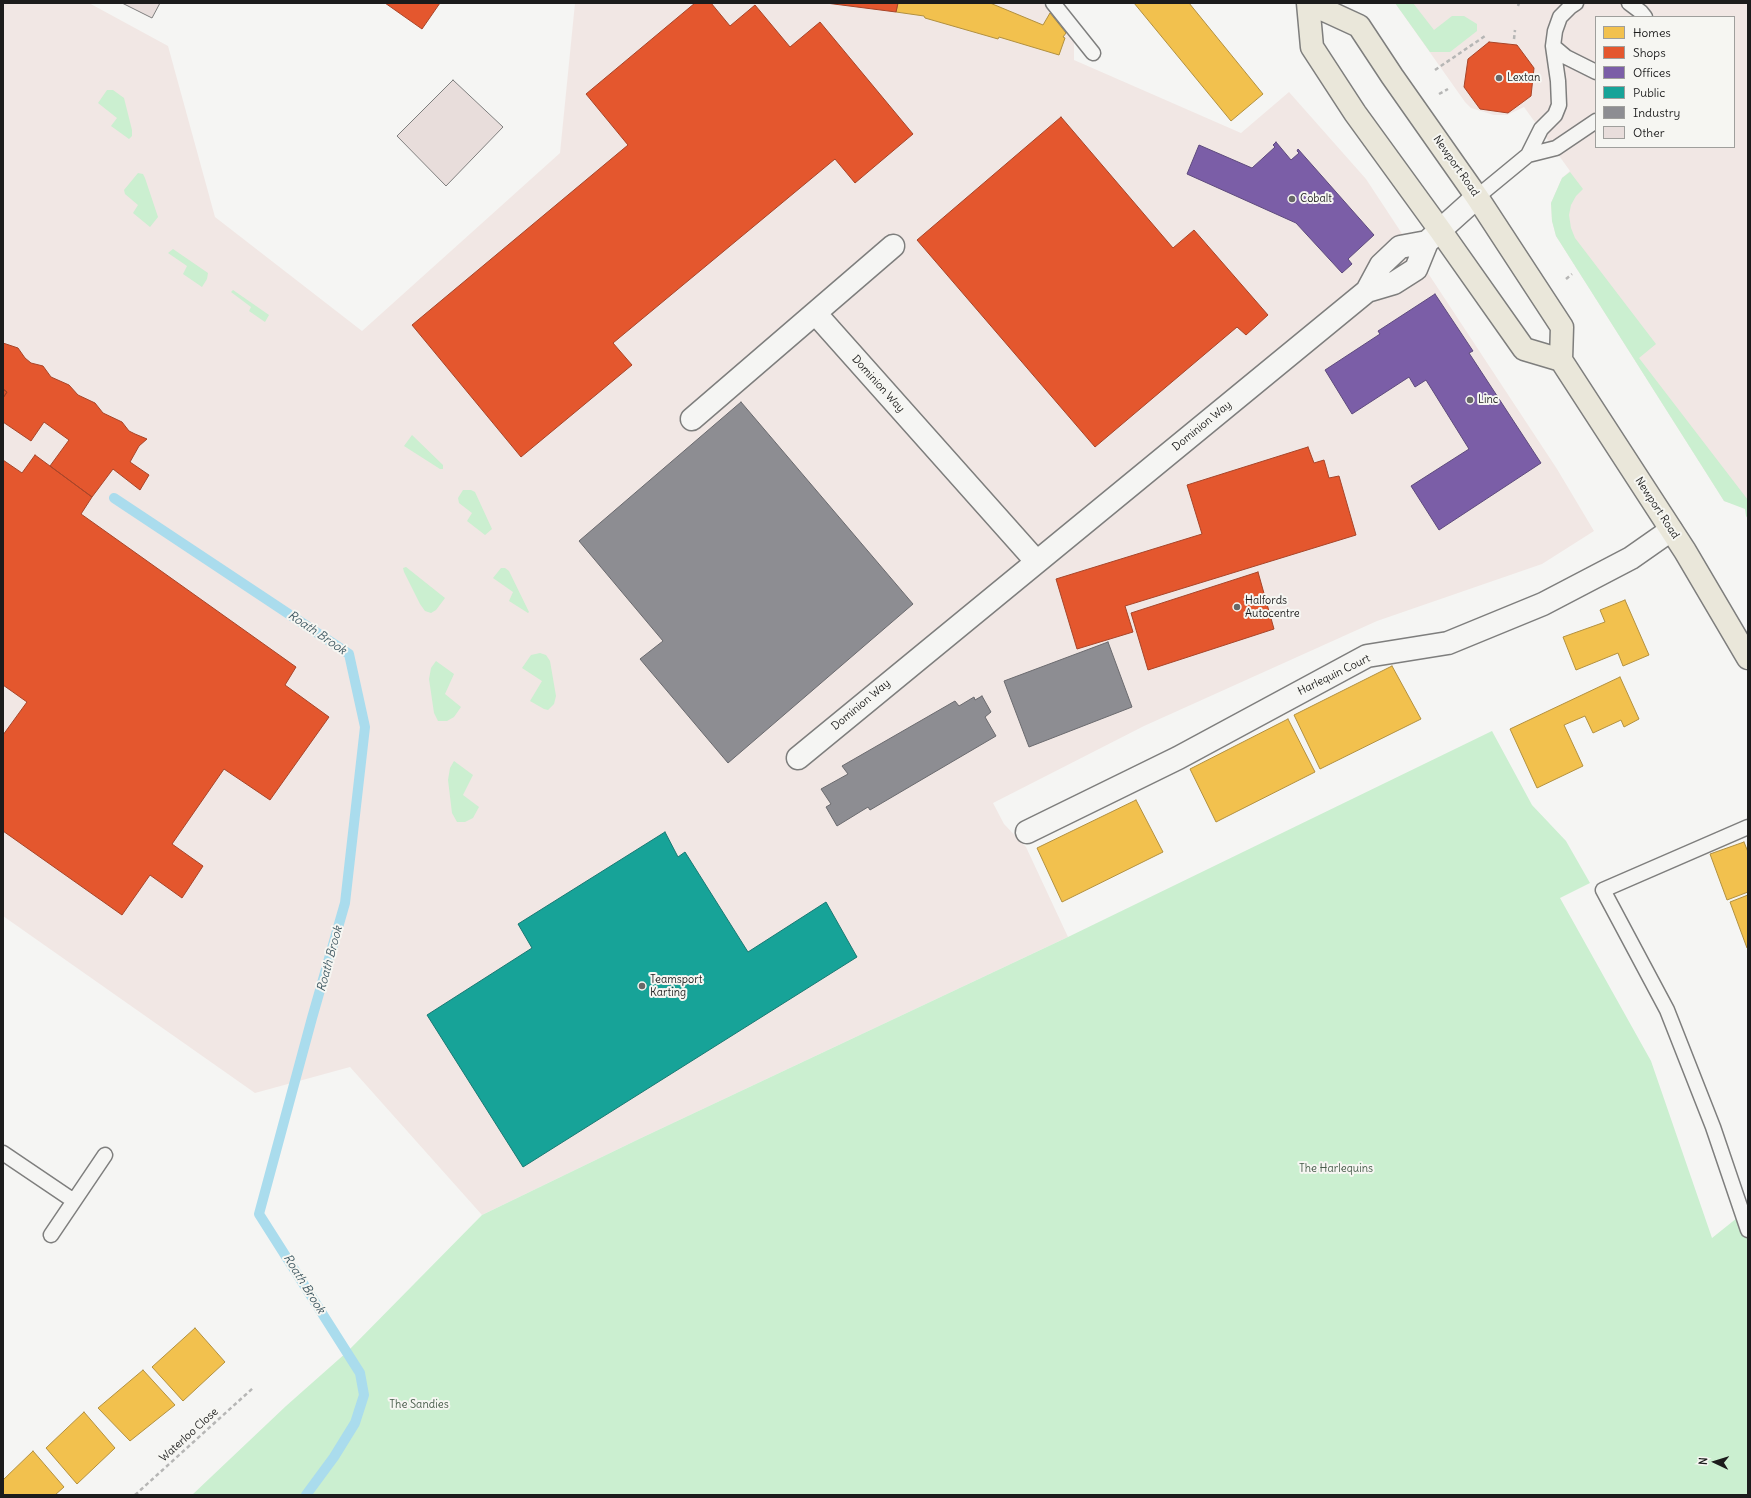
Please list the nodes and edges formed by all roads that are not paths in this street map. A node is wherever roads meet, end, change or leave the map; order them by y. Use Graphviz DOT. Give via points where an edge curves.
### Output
graph roads {
  1 [pos="1053,3"];
  2 [pos="1309,3"];
  3 [pos="1576,3"];
  4 [pos="1629,3"];
  5 [pos="1644,16"];
  6 [pos="1552,46"];
  7 [pos="1093,53"];
  8 [pos="1595,72"];
  9 [pos="1595,122"];
  10 [pos="1528,155"];
  11 [pos="1477,197"];
  12 [pos="1434,236"];
  13 [pos="893,246"];
  14 [pos="816,314"];
  15 [pos="1561,360"];
  16 [pos="692,419"];
  17 [pos="1671,530"];
  18 [pos="1036,561"];
  19 [pos="1748,658"];
  20 [pos="798,758"];
  21 [pos="1748,827"];
  22 [pos="1027,832"];
  23 [pos="3,1153"];
  24 [pos="105,1155"];
  25 [pos="74,1201"];
  26 [pos="1748,1230"];
  27 [pos="51,1235"];
  1 -- 7 [label="lane"];
  2 -- 11 [label="main road, Newport Road" via="1359,26"];
  2 -- 12 [label="main road, Newport Road" via="1312,47"];
  3 -- 6 [label="lane" via="1560,17"];
  4 -- 5 [label="lane"];
  6 -- 8 [label="lane" via="1566,57"];
  6 -- 10 [label="lane" via="1558,81 1558,105 1555,115 1541,129"];
  9 -- 10 [label="lane" via="1556,148"];
  10 -- 11 [label="lane"];
  11 -- 12 [label="street"];
  11 -- 15 [label="main road, Newport Road" via="1562,327"];
  12 -- 15 [label="main road, Newport Road" via="1524,349"];
  12 -- 18 [label="street, Dominion Way" via="1400,247 1381,265 1367,291"];
  13 -- 14 [label="street"];
  14 -- 16 [label="street"];
  14 -- 18 [label="street, Dominion Way"];
  15 -- 17 [label="main road, Newport Road"];
  17 -- 19 [label="main road, Newport Road"];
  17 -- 22 [label="street, Harlequin Court" via="1625,561 1543,604 1448,643 1368,656 1178,758"];
  18 -- 20 [label="street, Dominion Way"];
  21 -- 26 [label="lane" via="1603,890 1667,1010 1713,1127"];
  23 -- 25 [label="lane"];
  24 -- 25 [label="lane"];
  25 -- 27 [label="lane"];
}
